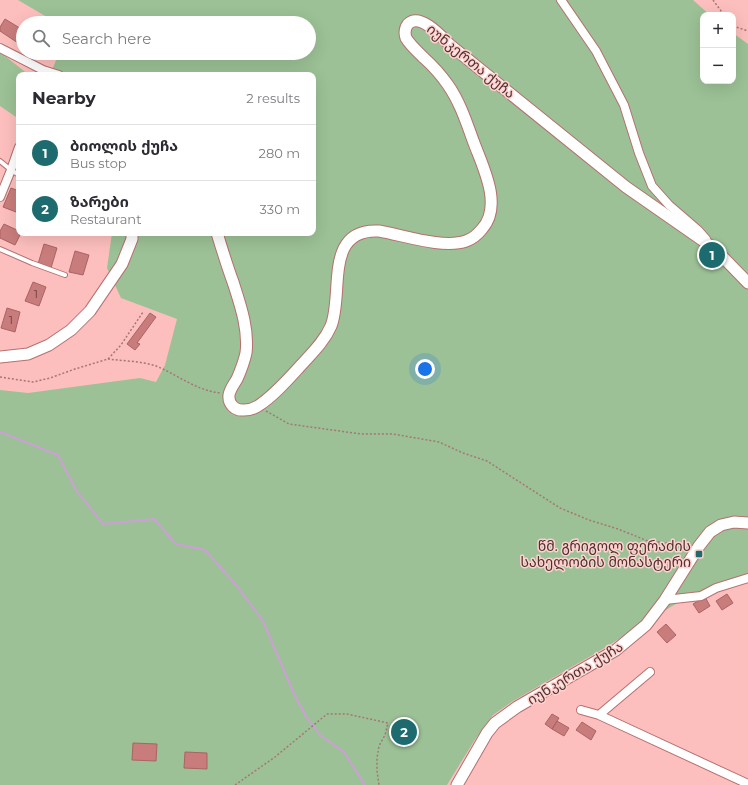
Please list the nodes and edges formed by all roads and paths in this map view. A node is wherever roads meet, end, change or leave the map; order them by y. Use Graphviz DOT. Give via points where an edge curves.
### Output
graph roads {
  1 [pos="561,0"];
  2 [pos="713,0"];
  3 [pos="722,12"];
  4 [pos="736,27"];
  5 [pos="748,31"];
  6 [pos="0,48"];
  7 [pos="16,56"];
  8 [pos="23,60"];
  9 [pos="49,72"];
  10 [pos="16,156"];
  11 [pos="0,161"];
  12 [pos="11,170"];
  13 [pos="16,173"];
  14 [pos="0,197"];
  15 [pos="132,236"];
  16 [pos="217,236"];
  17 [pos="0,249"];
  18 [pos="715,249"];
  19 [pos="65,275"];
  20 [pos="748,283"];
  21 [pos="143,312"];
  22 [pos="0,358"];
  23 [pos="108,359"];
  24 [pos="0,377"];
  25 [pos="229,394"];
  26 [pos="258,406"];
  27 [pos="748,523"];
  28 [pos="698,546"];
  29 [pos="748,578"];
  30 [pos="665,600"];
  31 [pos="650,672"];
  32 [pos="581,710"];
  33 [pos="599,715"];
  34 [pos="748,784"];
  35 [pos="235,785"];
  36 [pos="379,785"];
  37 [pos="457,785"];
  1 -- 18 [label="street" via="596,51 624,104 638,153 652,186"];
  2 -- 3 [label="path"];
  4 -- 5 [label="path"];
  6 -- 7 [label="street"];
  8 -- 9 [label="street"];
  10 -- 12 [label="street"];
  11 -- 12 [label="lane"];
  12 -- 13 [label="lane"];
  12 -- 14 [label="street"];
  15 -- 22 [label="main road" via="122,264 90,311 71,330 49,345 28,354"];
  16 -- 25 [label="main road" via="239,302 246,335 243,365"];
  17 -- 19 [label="lane"];
  18 -- 20 [label="main road, იუნკერთა ქუჩა"];
  18 -- 26 [label="main road, იუნკერთა ქუჩა" via="626,187 431,27 415,20 406,27 406,38 435,69 454,95 489,185 491,208 486,225 477,235 456,243 440,244 379,231 361,233 352,238 343,251 338,265 335,314 324,340 278,390"];
  21 -- 23 [label="path" via="121,345"];
  23 -- 24 [label="path" via="33,382"];
  23 -- 25 [label="path" via="156,366 197,387 213,393"];
  25 -- 26 [label="main road, იუნკერთა ქუჩა" via="234,407 240,410 250,410"];
  26 -- 28 [label="path" via="289,424 361,434 393,434 439,442 487,461 560,508 589,520 618,528 648,541"];
  27 -- 28 [label="main road, იუნკერთა ქუჩა" via="734,522 721,525 710,532"];
  28 -- 30 [label="main road, იუნკერთა ქუჩა"];
  29 -- 30 [label="street" via="716,588 701,596"];
  30 -- 37 [label="main road, იუნკერთა ქუჩა" via="646,625 616,650 517,707 495,723"];
  31 -- 33 [label="street"];
  32 -- 33 [label="street"];
  33 -- 34 [label="street"];
  35 -- 36 [label="path" via="275,757 326,714 347,714 388,723 377,758"];
}
